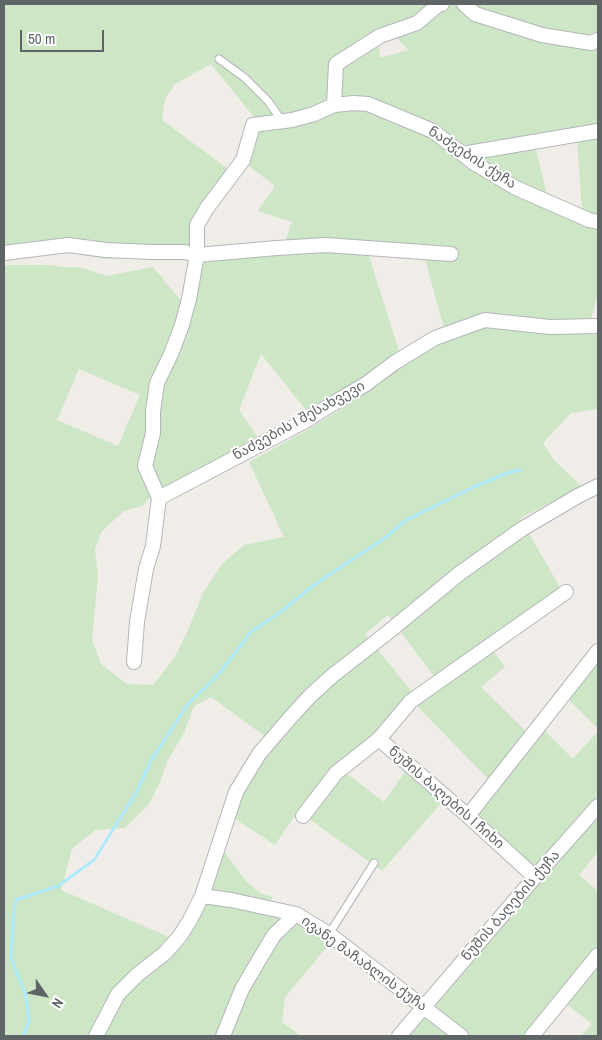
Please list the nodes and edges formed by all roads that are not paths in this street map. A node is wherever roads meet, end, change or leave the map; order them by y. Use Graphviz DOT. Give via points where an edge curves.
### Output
graph roads {
  1 [pos="442,4"];
  2 [pos="464,4"];
  3 [pos="598,40"];
  4 [pos="219,58"];
  5 [pos="334,105"];
  6 [pos="282,122"];
  7 [pos="598,131"];
  8 [pos="462,154"];
  9 [pos="598,222"];
  10 [pos="4,253"];
  11 [pos="451,254"];
  12 [pos="197,255"];
  13 [pos="598,326"];
  14 [pos="598,486"];
  15 [pos="158,498"];
  16 [pos="566,592"];
  17 [pos="598,651"];
  18 [pos="134,662"];
  19 [pos="379,739"];
  20 [pos="598,806"];
  21 [pos="303,816"];
  22 [pos="468,816"];
  23 [pos="374,863"];
  24 [pos="535,877"];
  25 [pos="202,896"];
  26 [pos="296,914"];
  27 [pos="329,934"];
  28 [pos="598,955"];
  29 [pos="424,1008"];
  30 [pos="96,1036"];
  31 [pos="223,1036"];
  32 [pos="399,1036"];
  33 [pos="461,1036"];
  34 [pos="532,1036"];
  1 -- 5 [label="street" via="417,22 380,36 336,64"];
  2 -- 3 [label="street" via="475,14 542,35 591,42"];
  4 -- 6 [label="lane" via="268,101"];
  5 -- 6 [label="street, ნაძვების ქუჩა"];
  5 -- 8 [label="street, ნაძვების ქუჩა" via="368,104 433,131"];
  6 -- 12 [label="street, ნაძვების ქუჩა" via="253,125 243,160 197,225"];
  7 -- 8 [label="street"];
  8 -- 9 [label="street, ნაძვების ქუჩა" via="516,188"];
  10 -- 12 [label="street" via="68,245"];
  11 -- 12 [label="street" via="326,245"];
  12 -- 15 [label="street, ნაძვების ქუჩა" via="182,325 155,393 153,433 145,466"];
  13 -- 15 [label="street, ნაძვების I შესახვევი" via="550,327 485,320 436,338 305,421"];
  14 -- 25 [label="street" via="522,529 460,572 310,696 259,754 236,792"];
  15 -- 18 [label="street" via="153,546 137,622"];
  16 -- 19 [label="street, ნუშის ბაღების I ჩიხი" via="410,701"];
  17 -- 22 [label="street"];
  19 -- 21 [label="street" via="336,773"];
  19 -- 22 [label="street, ნუშის ბაღების I ჩიხი"];
  20 -- 24 [label="street, ნუშის ბაღების ქუჩა"];
  22 -- 24 [label="street, ნუშის ბაღების I ჩიხი"];
  23 -- 27 [label="lane"];
  24 -- 29 [label="street, ნუშის ბაღების ქუჩა"];
  25 -- 26 [label="street, ივანე მაჩაბლის ქუჩა"];
  25 -- 30 [label="street" via="180,936 118,994"];
  26 -- 27 [label="street, ივანე მაჩაბლის ქუჩა"];
  26 -- 31 [label="street" via="274,935 259,960 242,989"];
  27 -- 29 [label="street, ივანე მაჩაბლის ქუჩა"];
  28 -- 34 [label="street"];
  29 -- 32 [label="street, ნუშის ბაღების ქუჩა"];
  29 -- 33 [label="street, ივანე მაჩაბლის ქუჩა"];
}
